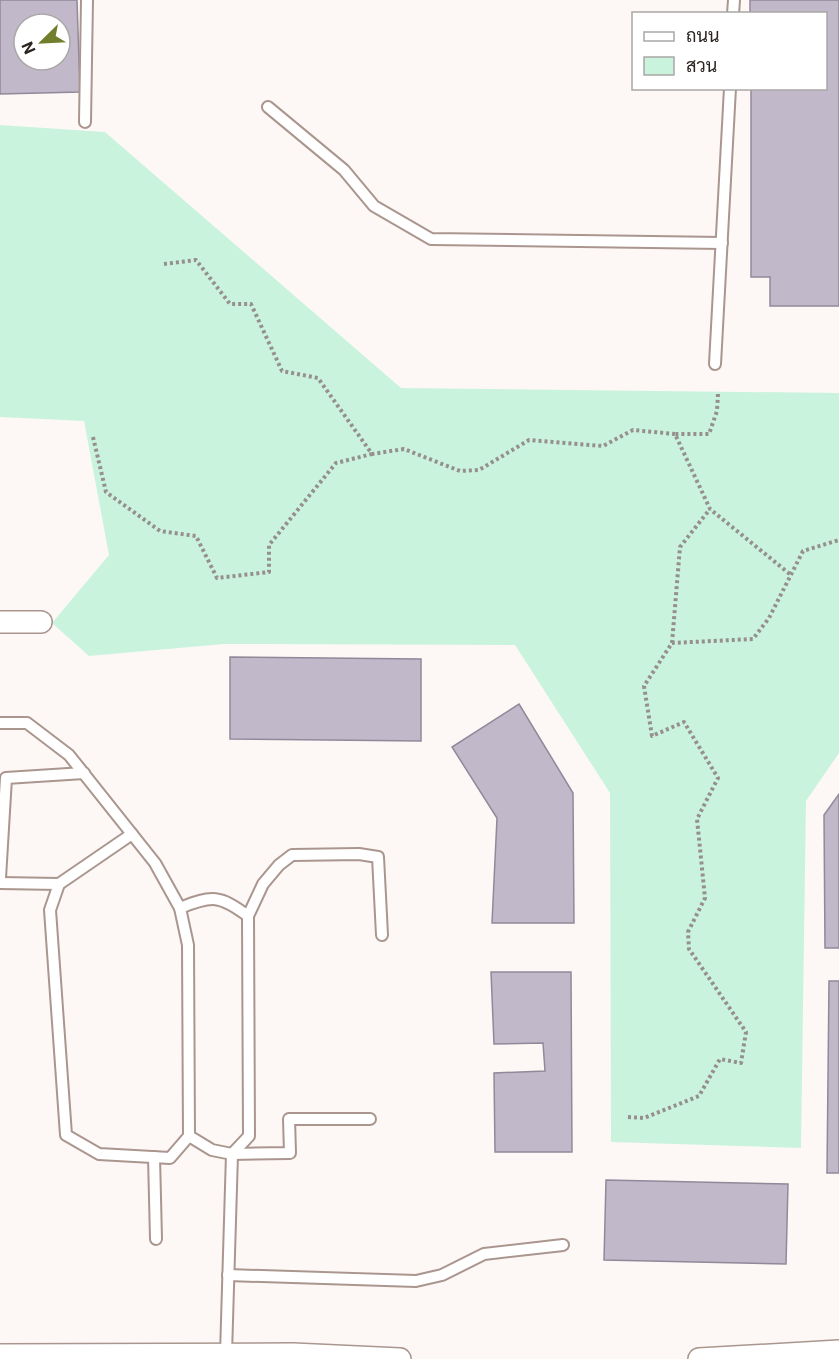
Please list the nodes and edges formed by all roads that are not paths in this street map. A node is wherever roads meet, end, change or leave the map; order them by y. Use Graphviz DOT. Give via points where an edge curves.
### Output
graph roads {
  1 [pos="87,0"];
  2 [pos="730,90"];
  3 [pos="268,107"];
  4 [pos="85,122"];
  5 [pos="722,243"];
  6 [pos="715,364"];
  7 [pos="0,622"];
  8 [pos="41,622"];
  9 [pos="0,723"];
  10 [pos="84,773"];
  11 [pos="132,834"];
  12 [pos="0,878"];
  13 [pos="0,883"];
  14 [pos="58,884"];
  15 [pos="180,908"];
  16 [pos="248,916"];
  17 [pos="382,935"];
  18 [pos="370,1119"];
  19 [pos="189,1136"];
  20 [pos="232,1154"];
  21 [pos="154,1157"];
  22 [pos="156,1239"];
  23 [pos="562,1245"];
  24 [pos="228,1275"];
  25 [pos="839,1351"];
  26 [pos="226,1354"];
  27 [pos="0,1355"];
  28 [pos="400,1359"];
  29 [pos="699,1359"];
  1 -- 4 [label="lane"];
  2 -- 5 [label="lane"];
  3 -- 5 [label="lane" via="344,170 374,206 431,239"];
  5 -- 6 [label="lane"];
  7 -- 8 [label="street"];
  9 -- 10 [label="lane" via="27,723 69,755"];
  10 -- 11 [label="lane"];
  10 -- 12 [label="lane" via="6,778"];
  11 -- 14 [label="lane"];
  11 -- 15 [label="lane" via="156,863"];
  13 -- 14 [label="lane"];
  14 -- 21 [label="lane" via="50,910 66,1135 99,1154"];
  15 -- 16 [label="lane" via="205,898 231,903"];
  15 -- 19 [label="lane" via="188,945"];
  16 -- 17 [label="lane" via="263,884 292,855 359,854 378,857"];
  16 -- 20 [label="lane" via="249,1136"];
  18 -- 20 [label="lane" via="289,1119 290,1153"];
  19 -- 20 [label="lane" via="212,1150"];
  19 -- 21 [label="lane" via="170,1158"];
  20 -- 24 [label="lane"];
  21 -- 22 [label="lane"];
  23 -- 24 [label="lane" via="484,1254 442,1275 416,1281"];
  24 -- 26 [label="lane"];
  25 -- 29 [label="street"];
  26 -- 27 [label="street"];
  26 -- 28 [label="street"];
}
